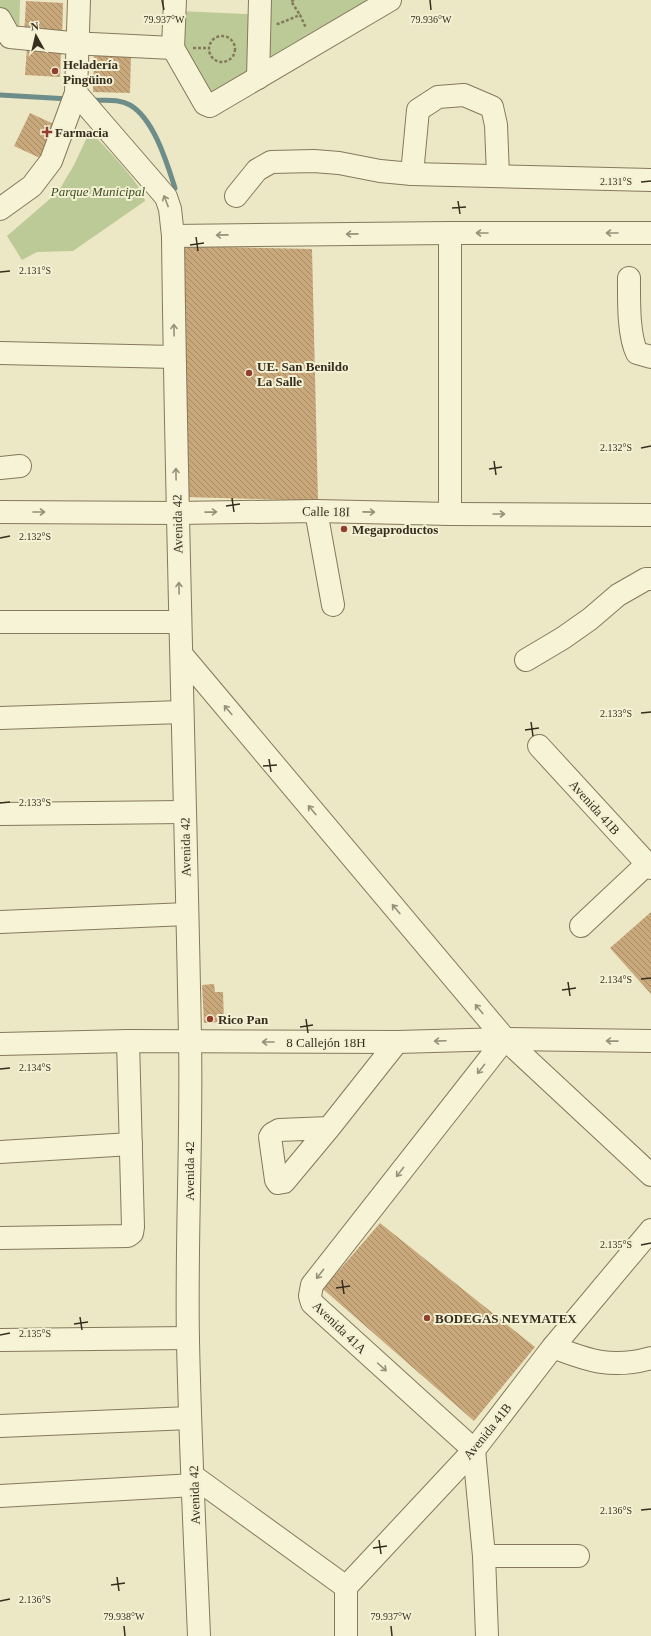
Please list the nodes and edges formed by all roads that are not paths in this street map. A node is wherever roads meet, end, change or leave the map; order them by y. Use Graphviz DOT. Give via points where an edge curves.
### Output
graph roads {
  1 [pos="79,0"];
  2 [pos="175,0"];
  3 [pos="390,0"];
  4 [pos="260,3"];
  5 [pos="0,19"];
  6 [pos="78,43"];
  7 [pos="173,48"];
  8 [pos="258,78"];
  9 [pos="76,93"];
  10 [pos="412,174"];
  11 [pos="498,175"];
  12 [pos="651,180"];
  13 [pos="236,196"];
  14 [pos="0,209"];
  15 [pos="450,233"];
  16 [pos="651,233"];
  17 [pos="173,236"];
  18 [pos="629,278"];
  19 [pos="0,353"];
  20 [pos="174,357"];
  21 [pos="651,357"];
  22 [pos="316,511"];
  23 [pos="0,512"];
  24 [pos="177,513"];
  25 [pos="450,514"];
  26 [pos="651,515"];
  27 [pos="651,579"];
  28 [pos="333,605"];
  29 [pos="0,622"];
  30 [pos="179,622"];
  31 [pos="182,655"];
  32 [pos="526,660"];
  33 [pos="182,712"];
  34 [pos="0,718"];
  35 [pos="539,746"];
  36 [pos="184,812"];
  37 [pos="0,814"];
  38 [pos="649,866"];
  39 [pos="187,914"];
  40 [pos="0,922"];
  41 [pos="581,926"];
  42 [pos="504,1039"];
  43 [pos="128,1041"];
  44 [pos="651,1041"];
  45 [pos="190,1042"];
  46 [pos="397,1042"];
  47 [pos="0,1044"];
  48 [pos="329,1128"];
  49 [pos="131,1144"];
  50 [pos="0,1152"];
  51 [pos="651,1175"];
  52 [pos="651,1230"];
  53 [pos="0,1238"];
  54 [pos="188,1338"];
  55 [pos="0,1340"];
  56 [pos="553,1347"];
  57 [pos="651,1358"];
  58 [pos="190,1418"];
  59 [pos="0,1426"];
  60 [pos="474,1450"];
  61 [pos="193,1480"];
  62 [pos="0,1496"];
  63 [pos="484,1556"];
  64 [pos="578,1556"];
  65 [pos="346,1587"];
  66 [pos="199,1636"];
  67 [pos="346,1636"];
  68 [pos="487,1636"];
  1 -- 6 [label="street"];
  2 -- 7 [label="street"];
  3 -- 8 [label="street"];
  4 -- 8 [label="street"];
  5 -- 6 [label="street" via="10,37"];
  6 -- 7 [label="street"];
  6 -- 9 [label="street"];
  7 -- 8 [label="street" via="205,104 210,106"];
  9 -- 14 [label="street" via="51,161 32,186"];
  17 -- 9 [label="street, Avenida 42, one-way" via="166,197"];
  10 -- 11 [label="street"];
  10 -- 11 [label="street" via="418,110 438,96 464,95 492,107 496,125"];
  10 -- 13 [label="street" via="339,163 271,162 257,170"];
  11 -- 12 [label="street"];
  16 -- 15 [label="street, one-way"];
  15 -- 17 [label="street, one-way"];
  15 -- 25 [label="street"];
  20 -- 17 [label="street, Avenida 42, one-way"];
  18 -- 21 [label="street" via="633,345 637,352"];
  19 -- 20 [label="street"];
  24 -- 20 [label="street, Avenida 42, one-way"];
  24 -- 22 [label="street, Calle 18I, one-way"];
  22 -- 25 [label="street, Calle 18I, one-way"];
  22 -- 28 [label="street"];
  23 -- 24 [label="street, Calle 18I, one-way"];
  30 -- 24 [label="street, Avenida 42, one-way"];
  25 -- 26 [label="street, Calle 18I, one-way"];
  27 -- 32 [label="street" via="646,579 618,595 573,630"];
  29 -- 30 [label="street"];
  30 -- 31 [label="street, Avenida 42"];
  31 -- 33 [label="street, Avenida 42"];
  42 -- 31 [label="street, one-way"];
  33 -- 34 [label="street"];
  33 -- 36 [label="street, Avenida 42"];
  35 -- 38 [label="street, Avenida 41B"];
  36 -- 37 [label="street"];
  36 -- 39 [label="street, Avenida 42"];
  38 -- 41 [label="street"];
  39 -- 40 [label="street"];
  39 -- 45 [label="street, Avenida 42"];
  44 -- 42 [label="street, 8 Callejón 18H, one-way"];
  42 -- 46 [label="street, 8 Callejón 18H, one-way"];
  42 -- 51 [label="street"];
  42 -- 60 [label="street, Avenida 41A, one-way" via="312,1285 310,1296 312,1303"];
  43 -- 45 [label="street, 8 Callejón 18H"];
  43 -- 47 [label="street, 8 Callejón 18H"];
  43 -- 49 [label="street"];
  46 -- 45 [label="street, 8 Callejón 18H, one-way"];
  45 -- 54 [label="street, Avenida 42"];
  46 -- 48 [label="street"];
  49 -- 50 [label="street"];
  49 -- 53 [label="street" via="133,1227 132,1233 128,1236"];
  52 -- 56 [label="street, Avenida 41B"];
  54 -- 55 [label="street"];
  54 -- 58 [label="street, Avenida 42"];
  56 -- 57 [label="street" via="575,1356 605,1363"];
  56 -- 60 [label="street, Avenida 41B"];
  58 -- 59 [label="street"];
  58 -- 61 [label="street, Avenida 42"];
  60 -- 63 [label="street"];
  60 -- 65 [label="street, Avenida 41B"];
  61 -- 62 [label="street"];
  61 -- 65 [label="street"];
  61 -- 66 [label="street, Avenida 42"];
  63 -- 64 [label="street"];
  63 -- 68 [label="street"];
  65 -- 67 [label="street"];
}
